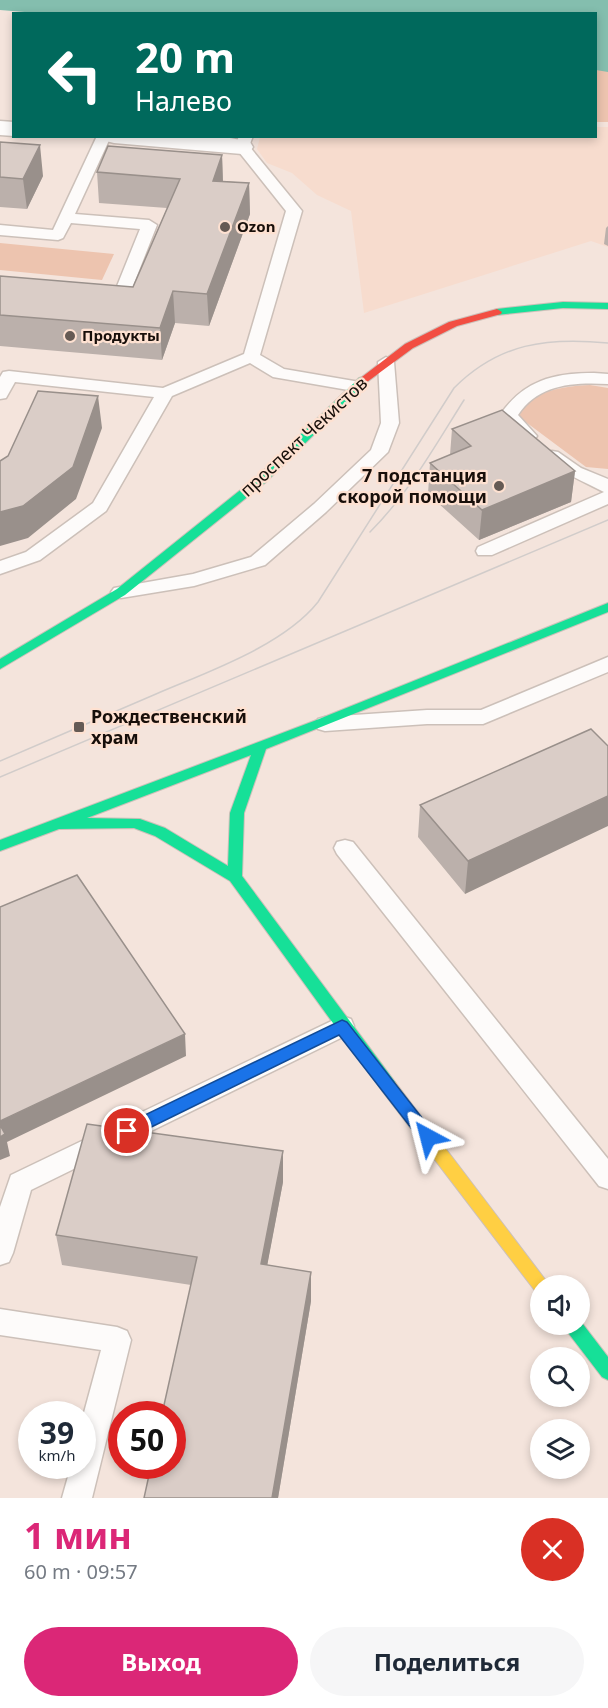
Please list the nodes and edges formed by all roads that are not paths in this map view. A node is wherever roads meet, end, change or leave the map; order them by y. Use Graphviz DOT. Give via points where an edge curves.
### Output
graph roads {
  1 [pos="103,138"];
  2 [pos="157,138"];
  3 [pos="244,142"];
  4 [pos="65,218"];
  5 [pos="0,230"];
  6 [pos="95,299"];
  7 [pos="608,306"];
  8 [pos="251,357"];
  9 [pos="386,362"];
  10 [pos="4,376"];
  11 [pos="608,379"];
  12 [pos="354,386"];
  13 [pos="165,393"];
  14 [pos="0,394"];
  15 [pos="604,482"];
  16 [pos="608,497"];
  17 [pos="485,551"];
  18 [pos="0,568"];
  19 [pos="121,592"];
  20 [pos="608,607"];
  21 [pos="0,665"];
  22 [pos="605,670"];
  23 [pos="319,724"];
  24 [pos="261,745"];
  25 [pos="59,824"];
  26 [pos="0,846"];
  27 [pos="345,848"];
  28 [pos="235,877"];
  29 [pos="342,1026"];
  30 [pos="608,1178"];
  31 [pos="0,1253"];
  32 [pos="534,1275"];
  33 [pos="0,1322"];
  34 [pos="580,1335"];
  35 [pos="608,1371"];
  36 [pos="77,1498"];
  1 -- 4 [label="lane"];
  2 -- 3 [label="street"];
  3 -- 8 [label="lane" via="294,210"];
  4 -- 5 [label="lane" via="58,235"];
  4 -- 6 [label="lane" via="149,225 118,301"];
  7 -- 9 [label="main road, проспект Чекистов" via="533,306 473,317 431,335"];
  8 -- 12 [label="lane" via="279,373"];
  8 -- 13 [label="lane"];
  9 -- 12 [label="main road, проспект Чекистов"];
  9 -- 19 [label="lane" via="390,423 379,452 320,508 258,561 194,580"];
  10 -- 13 [label="lane"];
  10 -- 14 [label="lane"];
  11 -- 15 [label="lane" via="575,379 530,390 515,403 509,415 514,424 575,472"];
  12 -- 19 [label="main road, проспект Чекистов" via="262,480"];
  13 -- 18 [label="lane" via="100,507 33,556"];
  16 -- 17 [label="lane"];
  19 -- 21 [label="main road, проспект Чекистов"];
  20 -- 23 [label="main road"];
  22 -- 23 [label="lane" via="483,717"];
  23 -- 24 [label="main road"];
  24 -- 25 [label="main road"];
  24 -- 28 [label="main road" via="237,813"];
  25 -- 26 [label="main road"];
  25 -- 28 [label="main road" via="135,823 160,832"];
  27 -- 30 [label="lane"];
  28 -- 29 [label="main road"];
  29 -- 31 [label="lane" via="20,1183"];
  29 -- 32 [label="main road"];
  33 -- 36 [label="lane" via="117,1341"];
  34 -- 35 [label="main road"];
}
